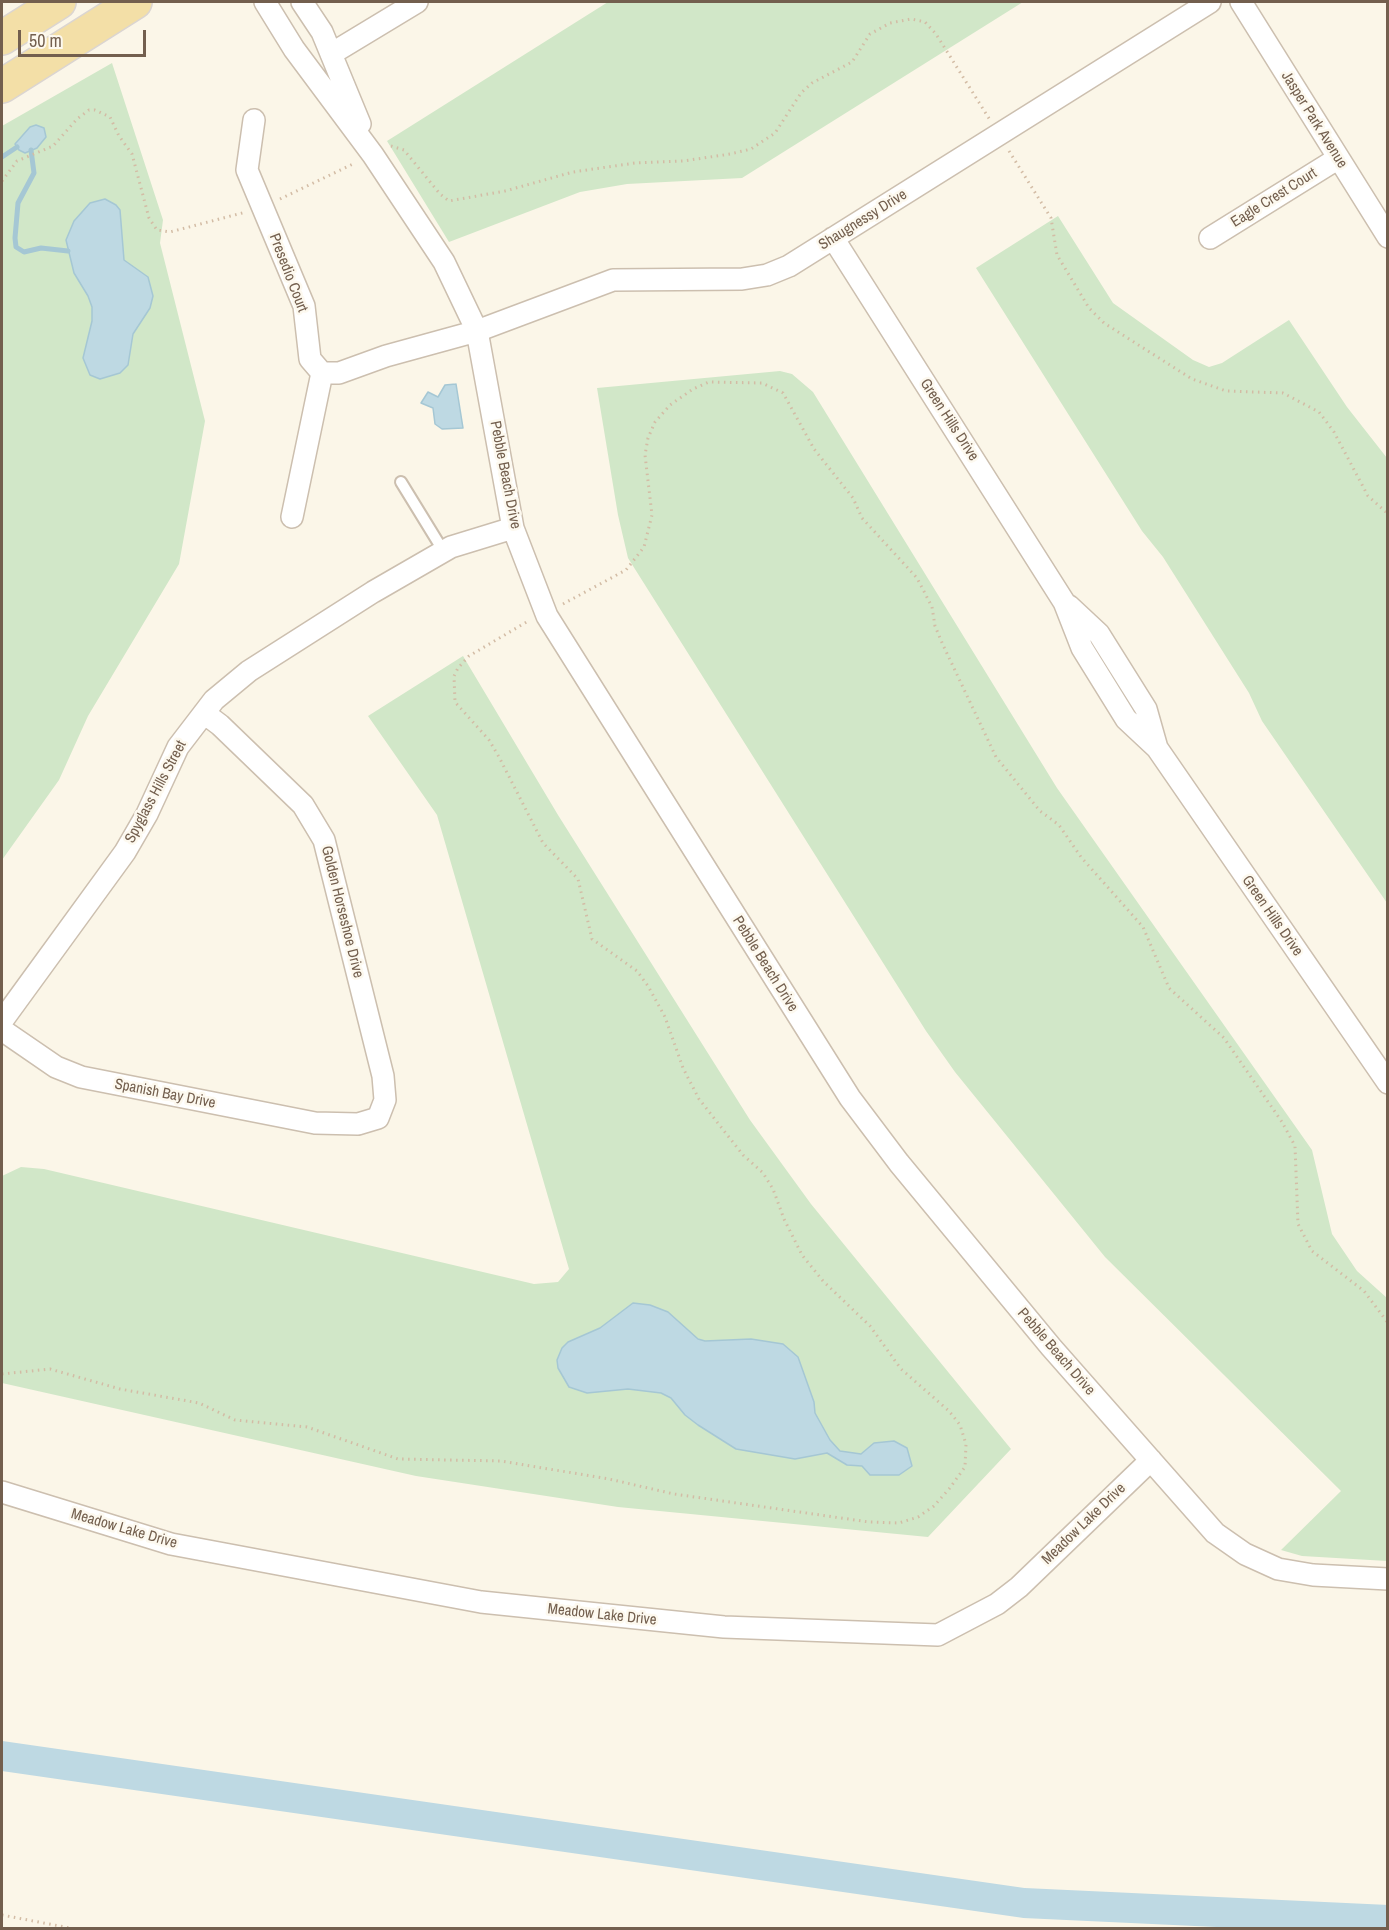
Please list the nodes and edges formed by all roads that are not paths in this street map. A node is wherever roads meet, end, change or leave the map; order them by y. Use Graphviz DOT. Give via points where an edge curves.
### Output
graph roads {
  1 [pos="59,2"];
  2 [pos="135,2"];
  3 [pos="265,2"];
  4 [pos="302,2"];
  5 [pos="417,2"];
  6 [pos="1210,2"];
  7 [pos="1241,2"];
  8 [pos="2,38"];
  9 [pos="331,54"];
  10 [pos="2,86"];
  11 [pos="254,120"];
  12 [pos="373,155"];
  13 [pos="1337,159"];
  14 [pos="1388,237"];
  15 [pos="833,238"];
  16 [pos="1210,238"];
  17 [pos="477,331"];
  18 [pos="322,373"];
  19 [pos="401,482"];
  20 [pos="292,517"];
  21 [pos="513,528"];
  22 [pos="444,552"];
  23 [pos="204,713"];
  24 [pos="2,1021"];
  25 [pos="2,1030"];
  26 [pos="1388,1083"];
  27 [pos="342,1124"];
  28 [pos="1151,1460"];
  29 [pos="2,1492"];
  30 [pos="1388,1579"];
  1 -- 8 [label="main road"];
  2 -- 10 [label="main road"];
  3 -- 12 [label="street" via="294,49"];
  4 -- 9 [label="street"];
  5 -- 9 [label="street"];
  6 -- 15 [label="street, Shaugnessy Drive"];
  7 -- 13 [label="street, Jasper Park Avenue"];
  9 -- 12 [label="street"];
  11 -- 18 [label="street, Presedio Court" via="247,170 304,306 310,359"];
  12 -- 17 [label="street, Pebble Beach Drive" via="444,262"];
  13 -- 14 [label="street, Jasper Park Avenue"];
  13 -- 16 [label="street, Eagle Crest Court"];
  15 -- 17 [label="street, Shaugnessy Drive" via="767,275 742,279 613,280"];
  15 -- 26 [label="street, Green Hills Drive" via="1064,602 1082,648 1126,719 1157,748"];
  17 -- 18 [label="street" via="339,373"];
  17 -- 21 [label="street, Pebble Beach Drive"];
  18 -- 20 [label="street"];
  19 -- 22 [label="lane"];
  21 -- 22 [label="street, Spyglass Hills Street"];
  21 -- 28 [label="street, Pebble Beach Drive" via="546,612 850,1098 1043,1338"];
  22 -- 23 [label="street, Spyglass Hills Street" via="249,671"];
  23 -- 24 [label="street, Spyglass Hills Street" via="178,747 125,852"];
  23 -- 27 [label="street, Golden Horseshoe Drive" via="303,805 324,840 383,1076 385,1100 378,1118"];
  25 -- 27 [label="street, Spanish Bay Drive" via="56,1067 81,1077 315,1123"];
  28 -- 29 [label="street, Meadow Lake Drive" via="1019,1587 997,1604 938,1635 724,1627 481,1602 171,1544"];
  28 -- 30 [label="street, Pebble Beach Drive" via="1215,1533 1245,1554 1278,1569"];
}
